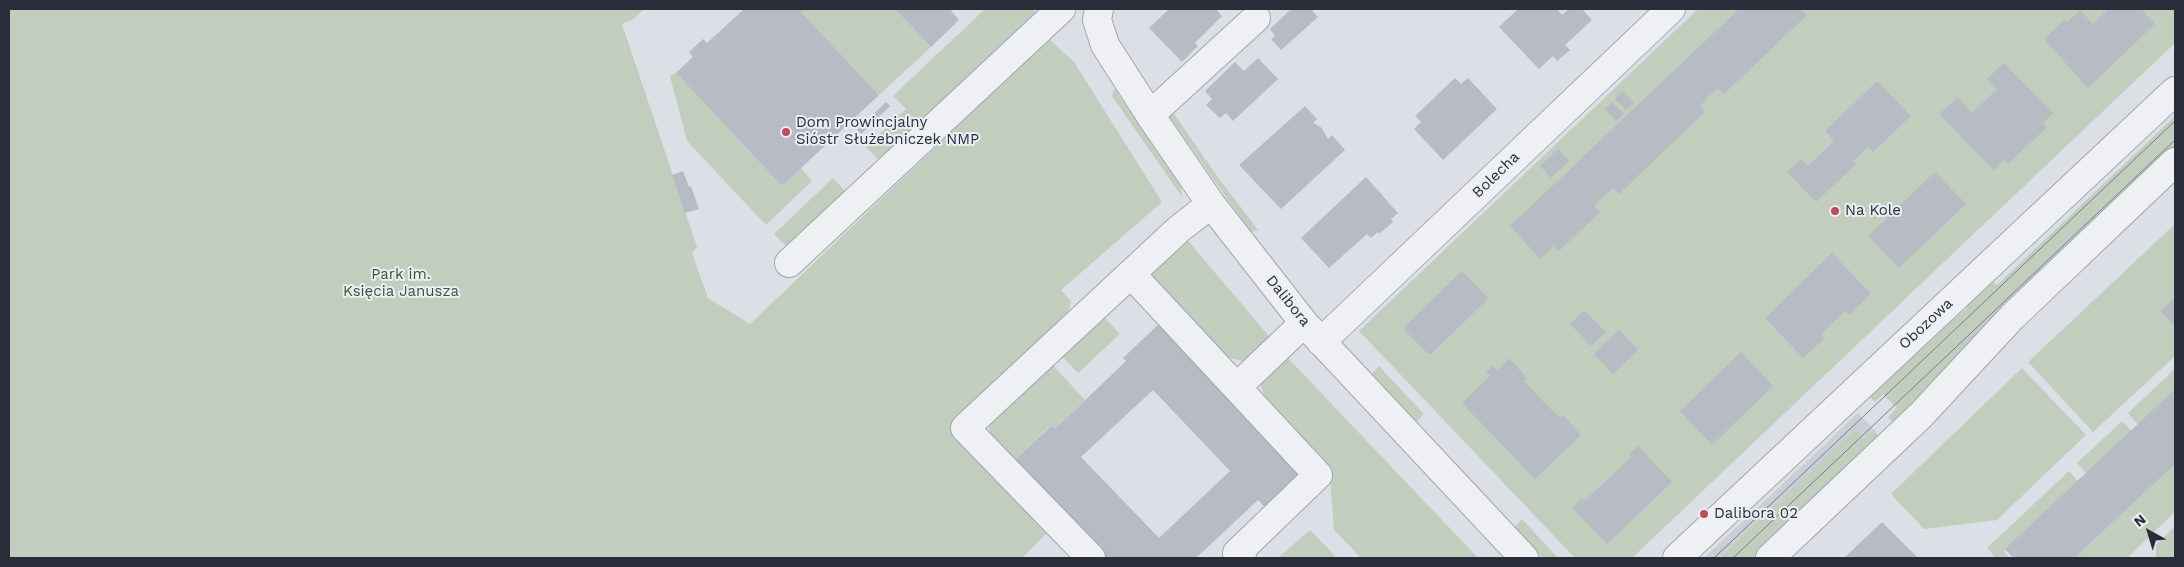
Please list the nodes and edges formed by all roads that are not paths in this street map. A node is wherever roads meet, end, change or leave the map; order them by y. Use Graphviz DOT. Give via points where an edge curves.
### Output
graph roads {
  1 [pos="1060,9"];
  2 [pos="1671,9"];
  3 [pos="1098,10"];
  4 [pos="1256,18"];
  5 [pos="2175,91"];
  6 [pos="1150,115"];
  7 [pos="2175,162"];
  8 [pos="1211,204"];
  9 [pos="789,263"];
  10 [pos="1131,274"];
  11 [pos="1313,332"];
  12 [pos="1237,387"];
  13 [pos="1237,557"];
  14 [pos="1091,558"];
  15 [pos="1524,558"];
  16 [pos="1677,558"];
  17 [pos="1770,558"];
  1 -- 9 [label="street"];
  2 -- 11 [label="street, Bolecha"];
  3 -- 6 [label="street, Dalibora" via="1098,26 1105,45"];
  4 -- 6 [label="street"];
  5 -- 16 [label="street, Obozowa"];
  6 -- 8 [label="street, Dalibora"];
  7 -- 17 [label="street" via="2012,317 1921,415"];
  8 -- 10 [label="street"];
  8 -- 11 [label="street, Dalibora"];
  10 -- 12 [label="street"];
  10 -- 14 [label="street" via="965,428"];
  11 -- 12 [label="street, Bolecha"];
  11 -- 15 [label="street, Dalibora"];
  12 -- 13 [label="street" via="1318,475"];
}
